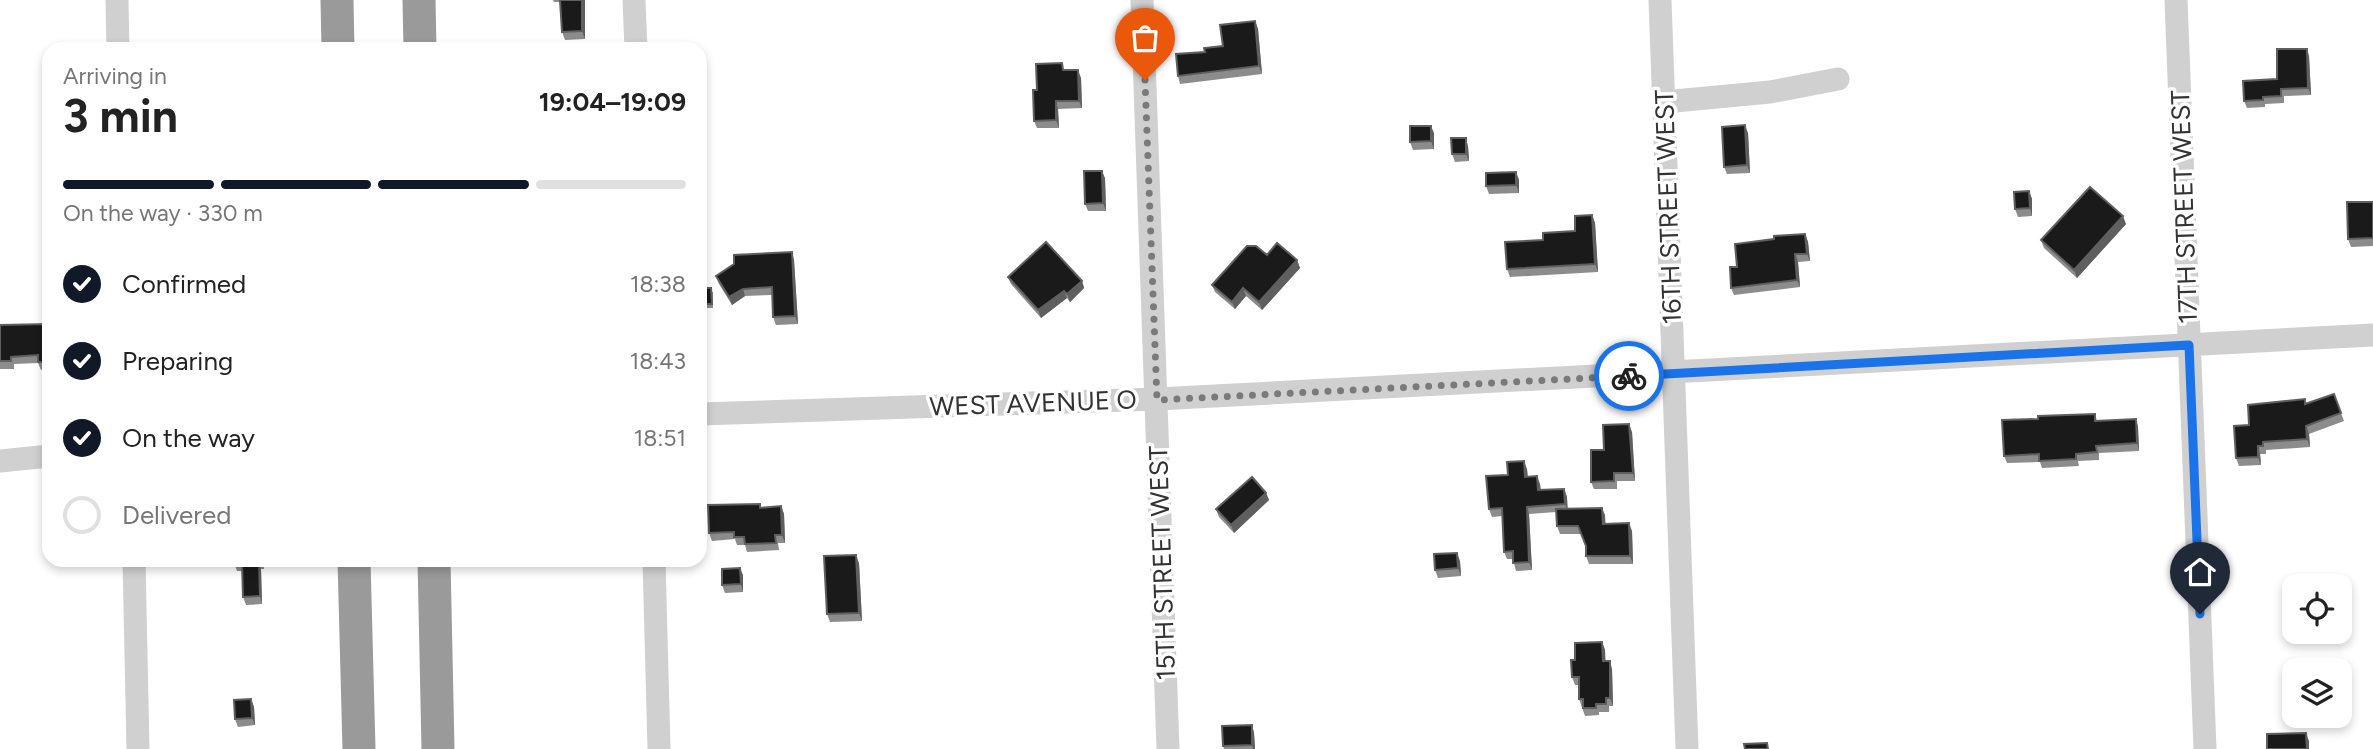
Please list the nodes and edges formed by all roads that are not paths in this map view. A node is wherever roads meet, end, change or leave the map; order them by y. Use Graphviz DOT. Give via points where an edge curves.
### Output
graph roads {
  1 [pos="117,0"];
  2 [pos="337,0"];
  3 [pos="419,0"];
  4 [pos="634,0"];
  5 [pos="1142,0"];
  6 [pos="1660,0"];
  7 [pos="2176,0"];
  8 [pos="118,42"];
  9 [pos="338,42"];
  10 [pos="421,42"];
  11 [pos="636,42"];
  12 [pos="1838,79"];
  13 [pos="1664,102"];
  14 [pos="2373,335"];
  15 [pos="2189,345"];
  16 [pos="1674,373"];
  17 [pos="1157,400"];
  18 [pos="707,414"];
  19 [pos="42,457"];
  20 [pos="0,461"];
  21 [pos="134,567"];
  22 [pos="354,567"];
  23 [pos="433,567"];
  24 [pos="654,567"];
  25 [pos="138,749"];
  26 [pos="359,749"];
  27 [pos="438,749"];
  28 [pos="659,749"];
  29 [pos="1168,749"];
  30 [pos="1687,749"];
  31 [pos="2205,749"];
  1 -- 8 [label="street"];
  2 -- 9 [label="highway"];
  3 -- 10 [label="highway"];
  4 -- 11 [label="street"];
  5 -- 17 [label="street, 15TH STREET WEST"];
  6 -- 13 [label="street, 16TH STREET WEST"];
  7 -- 15 [label="street, 17TH STREET WEST"];
  12 -- 13 [label="street" via="1770,92"];
  13 -- 16 [label="street, 16TH STREET WEST"];
  14 -- 15 [label="street, WEST AVENUE O"];
  15 -- 16 [label="street, WEST AVENUE O"];
  15 -- 31 [label="street, 17TH STREET WEST"];
  16 -- 17 [label="street, WEST AVENUE O"];
  16 -- 30 [label="street, 16TH STREET WEST"];
  17 -- 18 [label="street, WEST AVENUE O"];
  17 -- 29 [label="street, 15TH STREET WEST"];
  19 -- 20 [label="street"];
  21 -- 25 [label="street"];
  22 -- 26 [label="highway"];
  23 -- 27 [label="highway"];
  24 -- 28 [label="street"];
}
